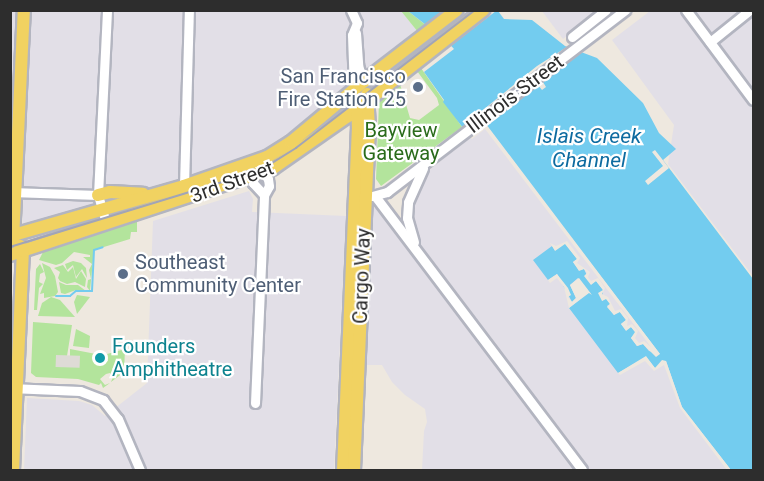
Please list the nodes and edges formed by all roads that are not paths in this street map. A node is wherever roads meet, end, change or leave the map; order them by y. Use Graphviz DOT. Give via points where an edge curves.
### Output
graph roads {
  1 [pos="24,10"];
  2 [pos="107,10"];
  3 [pos="189,10"];
  4 [pos="457,10"];
  5 [pos="483,10"];
  6 [pos="606,10"];
  7 [pos="625,10"];
  8 [pos="686,10"];
  9 [pos="750,10"];
  10 [pos="352,12"];
  11 [pos="572,37"];
  12 [pos="710,42"];
  13 [pos="359,86"];
  14 [pos="368,100"];
  15 [pos="753,100"];
  16 [pos="358,108"];
  17 [pos="254,162"];
  18 [pos="426,162"];
  19 [pos="265,172"];
  20 [pos="252,177"];
  21 [pos="184,186"];
  22 [pos="13,192"];
  23 [pos="98,195"];
  24 [pos="156,195"];
  25 [pos="264,195"];
  26 [pos="365,196"];
  27 [pos="102,208"];
  28 [pos="106,224"];
  29 [pos="12,236"];
  30 [pos="416,248"];
  31 [pos="15,254"];
  32 [pos="10,260"];
  33 [pos="14,388"];
  34 [pos="255,403"];
  35 [pos="13,471"];
  36 [pos="140,471"];
  37 [pos="343,471"];
  38 [pos="354,471"];
  39 [pos="582,471"];
  1 -- 22 [label="main road"];
  2 -- 23 [label="street"];
  3 -- 21 [label="street"];
  4 -- 13 [label="main road, 3rd Street"];
  5 -- 14 [label="main road, 3rd Street"];
  6 -- 11 [label="street, Illinois Street"];
  7 -- 18 [label="street, Illinois Street"];
  8 -- 12 [label="street"];
  9 -- 12 [label="street"];
  10 -- 13 [label="street" via="357,22 351,35 351,52"];
  12 -- 15 [label="street"];
  13 -- 14 [label="main road, Cargo Way"];
  13 -- 16 [label="main road, Cargo Way"];
  13 -- 17 [label="main road, 3rd Street" via="291,142"];
  14 -- 16 [label="main road, 3rd Street"];
  14 -- 26 [label="main road, Cargo Way"];
  16 -- 19 [label="main road, 3rd Street"];
  16 -- 26 [label="main road, Cargo Way"];
  17 -- 19 [label="street"];
  17 -- 21 [label="main road, 3rd Street"];
  18 -- 26 [label="street, Illinois Street" via="387,192"];
  18 -- 30 [label="street" via="409,193 407,218"];
  19 -- 20 [label="main road, 3rd Street"];
  19 -- 25 [label="street" via="269,186"];
  20 -- 25 [label="street"];
  20 -- 28 [label="main road, 3rd Street"];
  21 -- 24 [label="main road, 3rd Street"];
  22 -- 23 [label="street"];
  22 -- 29 [label="main road"];
  23 -- 24 [label="main road"];
  23 -- 27 [label="street"];
  24 -- 27 [label="main road, 3rd Street"];
  25 -- 34 [label="street"];
  26 -- 30 [label="street"];
  26 -- 37 [label="main road, Cargo Way"];
  26 -- 38 [label="main road, Cargo Way"];
  27 -- 28 [label="street"];
  27 -- 29 [label="main road, 3rd Street"];
  28 -- 31 [label="main road, 3rd Street"];
  29 -- 31 [label="main road"];
  30 -- 39 [label="street"];
  31 -- 32 [label="main road"];
  31 -- 33 [label="main road"];
  33 -- 35 [label="main road"];
  33 -- 36 [label="street" via="80,391 103,400 118,419"];
}
